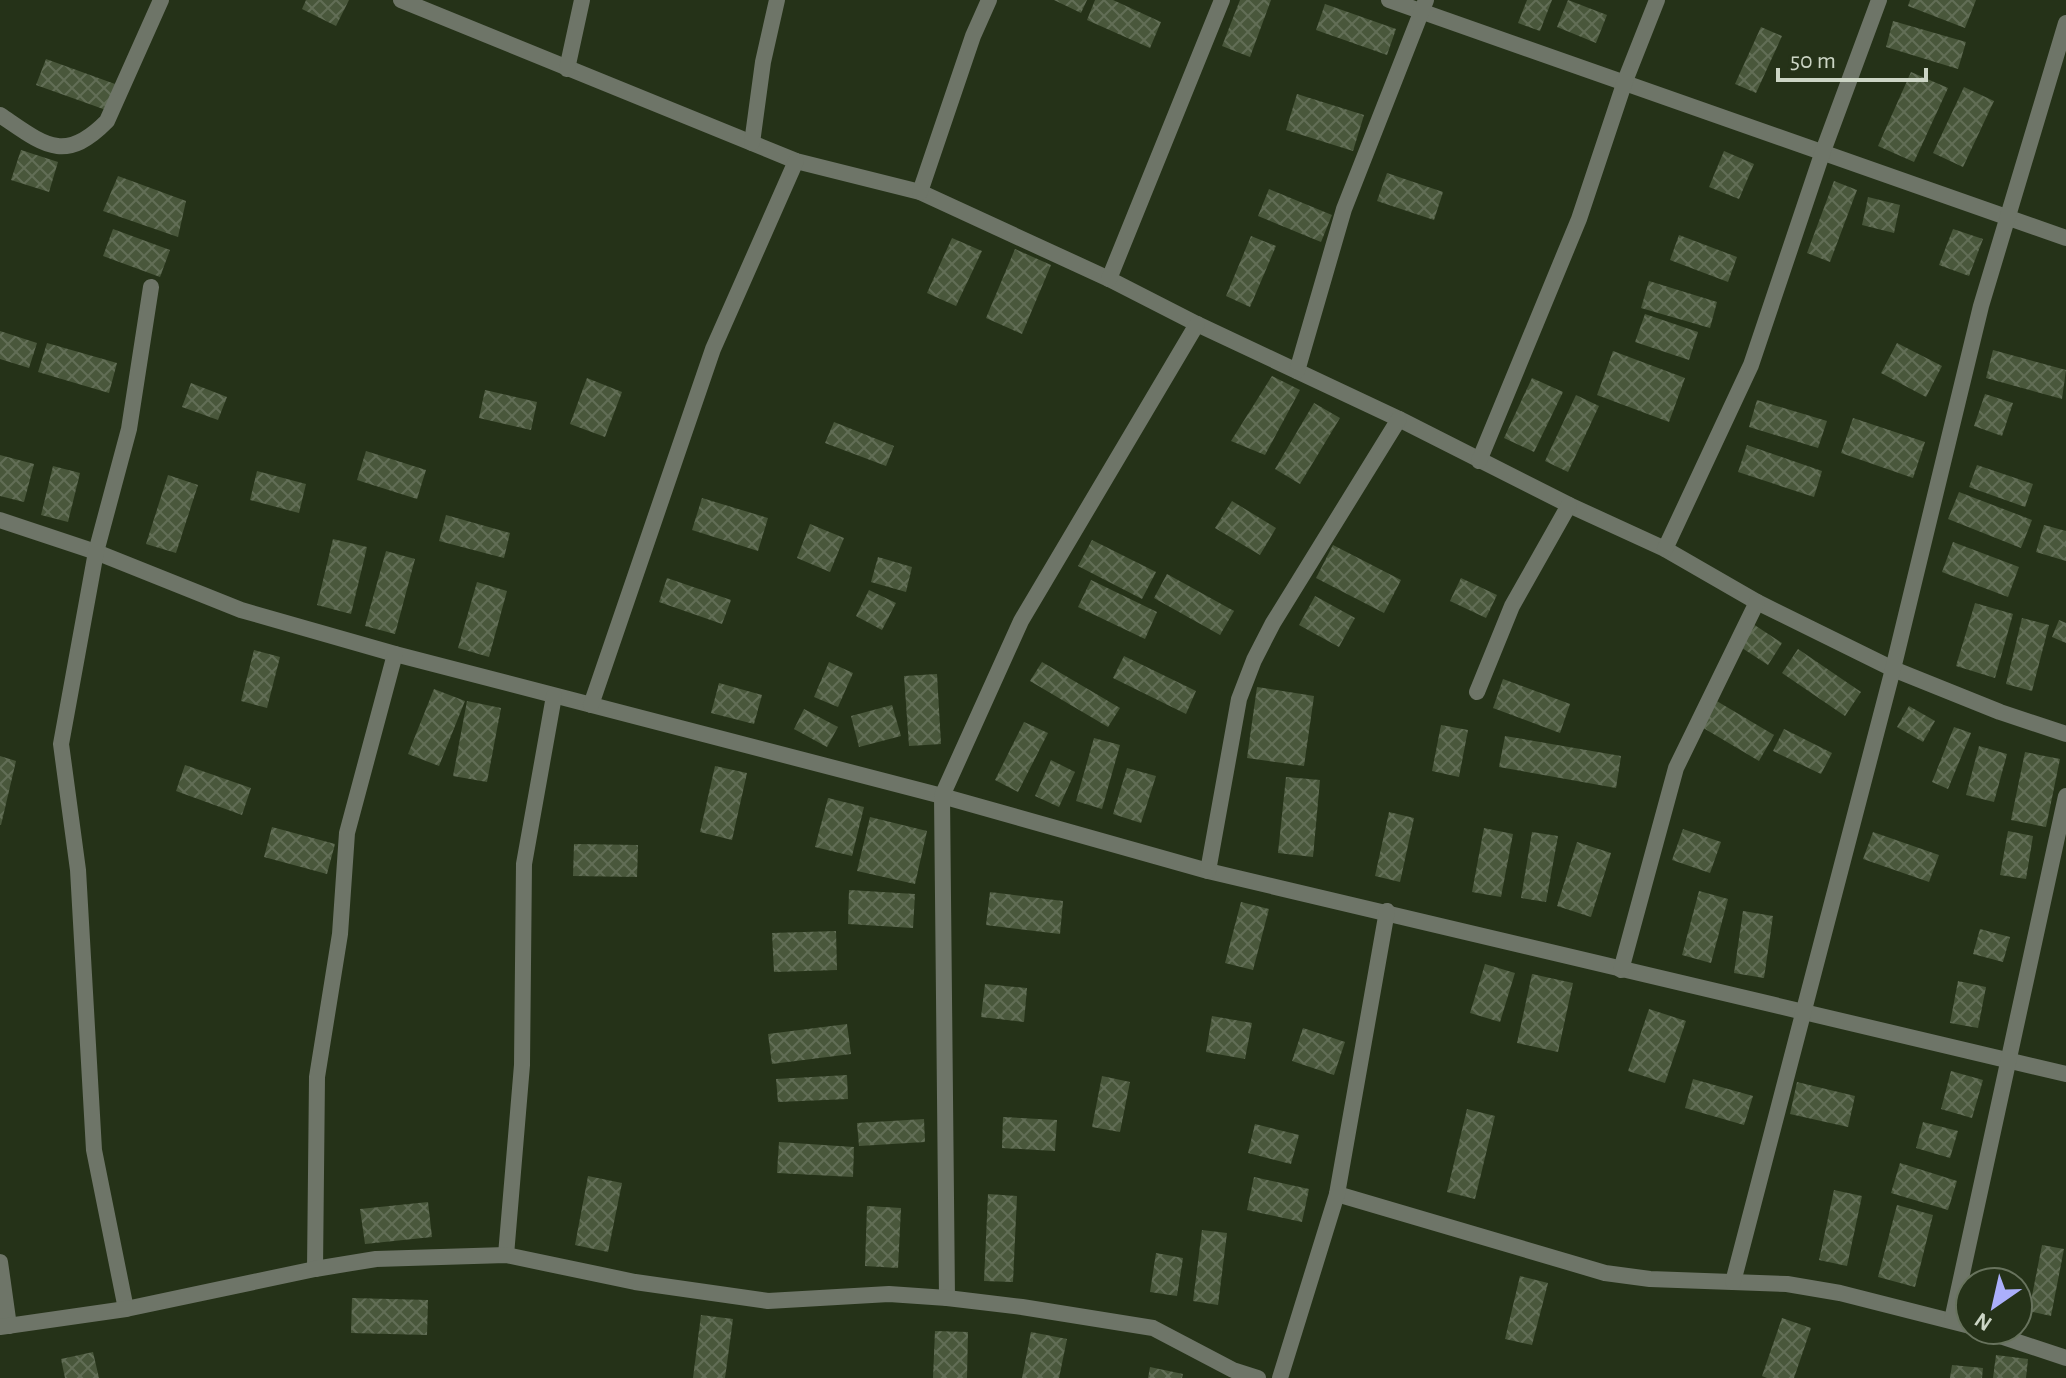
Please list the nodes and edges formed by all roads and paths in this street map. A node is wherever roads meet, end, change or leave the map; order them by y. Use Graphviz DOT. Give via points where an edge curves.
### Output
graph roads {
  1 [pos="161,0"];
  2 [pos="401,0"];
  3 [pos="582,0"];
  4 [pos="777,0"];
  5 [pos="989,0"];
  6 [pos="1222,0"];
  7 [pos="1389,0"];
  8 [pos="1657,0"];
  9 [pos="1879,0"];
  10 [pos="1424,7"];
  11 [pos="2066,23"];
  12 [pos="567,69"];
  13 [pos="1625,81"];
  14 [pos="0,115"];
  15 [pos="752,143"];
  16 [pos="1822,154"];
  17 [pos="796,161"];
  18 [pos="920,192"];
  19 [pos="2007,217"];
  20 [pos="2066,238"];
  21 [pos="1109,279"];
  22 [pos="151,287"];
  23 [pos="1197,324"];
  24 [pos="1297,371"];
  25 [pos="1399,419"];
  26 [pos="1479,461"];
  27 [pos="1569,505"];
  28 [pos="0,520"];
  29 [pos="1665,549"];
  30 [pos="96,552"];
  31 [pos="1757,602"];
  32 [pos="395,654"];
  33 [pos="1893,669"];
  34 [pos="1477,692"];
  35 [pos="554,696"];
  36 [pos="591,705"];
  37 [pos="2066,734"];
  38 [pos="942,796"];
  39 [pos="2066,796"];
  40 [pos="1208,871"];
  41 [pos="1387,911"];
  42 [pos="1621,970"];
  43 [pos="1802,1012"];
  44 [pos="2008,1059"];
  45 [pos="2066,1074"];
  46 [pos="1337,1194"];
  47 [pos="506,1255"];
  48 [pos="0,1262"];
  49 [pos="315,1269"];
  50 [pos="1733,1282"];
  51 [pos="947,1298"];
  52 [pos="126,1309"];
  53 [pos="1952,1320"];
  54 [pos="4,1326"];
  55 [pos="2030,1346"];
  56 [pos="2066,1358"];
  57 [pos="1258,1378"];
  58 [pos="1280,1378"];
  1 -- 14 [label="street" via="107,121 95,133 64,148 38,141"];
  2 -- 12 [label="street"];
  3 -- 12 [label="street"];
  4 -- 15 [label="street"];
  5 -- 18 [label="street"];
  6 -- 21 [label="street"];
  7 -- 10 [label="street"];
  8 -- 13 [label="street"];
  9 -- 16 [label="street"];
  10 -- 13 [label="street"];
  10 -- 24 [label="street" via="1344,209"];
  11 -- 19 [label="street"];
  12 -- 15 [label="street"];
  13 -- 16 [label="street"];
  13 -- 26 [label="street" via="1579,219"];
  15 -- 17 [label="street"];
  16 -- 19 [label="street"];
  16 -- 29 [label="street" via="1751,365"];
  17 -- 18 [label="street"];
  17 -- 36 [label="street" via="713,349"];
  18 -- 21 [label="street"];
  19 -- 20 [label="street"];
  19 -- 33 [label="street"];
  21 -- 23 [label="street"];
  22 -- 30 [label="street" via="129,429"];
  23 -- 24 [label="street"];
  23 -- 38 [label="street" via="1021,621"];
  24 -- 25 [label="street"];
  25 -- 26 [label="street"];
  25 -- 40 [label="street" via="1254,660 1239,699"];
  26 -- 27 [label="street"];
  27 -- 29 [label="street"];
  27 -- 34 [label="street" via="1512,606"];
  28 -- 30 [label="street"];
  29 -- 31 [label="street"];
  30 -- 32 [label="street" via="241,610"];
  30 -- 52 [label="street" via="61,744 78,870 94,1150"];
  31 -- 33 [label="street"];
  31 -- 42 [label="street" via="1676,768"];
  32 -- 35 [label="street"];
  32 -- 49 [label="street" via="347,833 340,934 317,1077"];
  33 -- 37 [label="street"];
  33 -- 43 [label="street"];
  35 -- 36 [label="street"];
  35 -- 47 [label="street" via="524,864 522,1065"];
  36 -- 38 [label="street"];
  38 -- 40 [label="street"];
  38 -- 51 [label="street"];
  39 -- 44 [label="street"];
  40 -- 41 [label="street"];
  41 -- 42 [label="street"];
  41 -- 46 [label="street"];
  42 -- 43 [label="street"];
  43 -- 44 [label="street"];
  43 -- 50 [label="street"];
  44 -- 45 [label="street"];
  44 -- 53 [label="street"];
  46 -- 50 [label="street" via="1605,1273"];
  46 -- 58 [label="street"];
  47 -- 49 [label="street" via="376,1259"];
  47 -- 51 [label="street" via="635,1282 768,1301 889,1294"];
  48 -- 54 [label="street"];
  49 -- 52 [label="street"];
  50 -- 53 [label="street" via="1787,1284"];
  51 -- 57 [label="street" via="1153,1328"];
  52 -- 54 [label="street"];
  55 -- 56 [label="street"];
}
